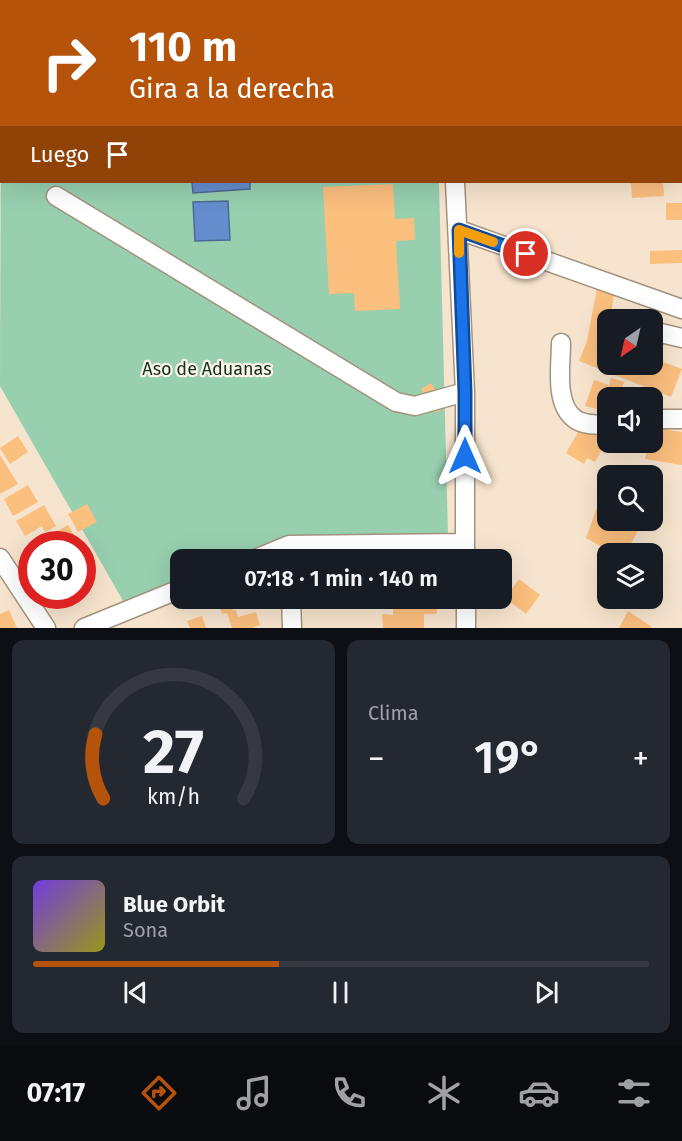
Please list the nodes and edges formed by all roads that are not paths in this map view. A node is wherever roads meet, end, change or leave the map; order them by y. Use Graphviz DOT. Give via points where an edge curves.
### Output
graph roads {
  1 [pos="455,183"];
  2 [pos="56,196"];
  3 [pos="459,230"];
  4 [pos="682,309"];
  5 [pos="663,334"];
  6 [pos="682,338"];
  7 [pos="561,343"];
  8 [pos="465,392"];
  9 [pos="663,419"];
  10 [pos="682,419"];
  11 [pos="597,424"];
  12 [pos="465,549"];
  13 [pos="0,558"];
  14 [pos="170,593"];
  15 [pos="291,609"];
  16 [pos="466,609"];
  17 [pos="46,628"];
  18 [pos="84,628"];
  19 [pos="292,628"];
  20 [pos="466,628"];
  1 -- 3 [label="street"];
  2 -- 8 [label="street" via="396,402 415,406"];
  3 -- 4 [label="street"];
  3 -- 8 [label="street"];
  5 -- 6 [label="street"];
  7 -- 11 [label="street" via="563,400 568,412 577,421"];
  8 -- 12 [label="street"];
  9 -- 10 [label="street"];
  13 -- 17 [label="street"];
  14 -- 18 [label="street"];
  15 -- 19 [label="street"];
  16 -- 20 [label="street"];
}
